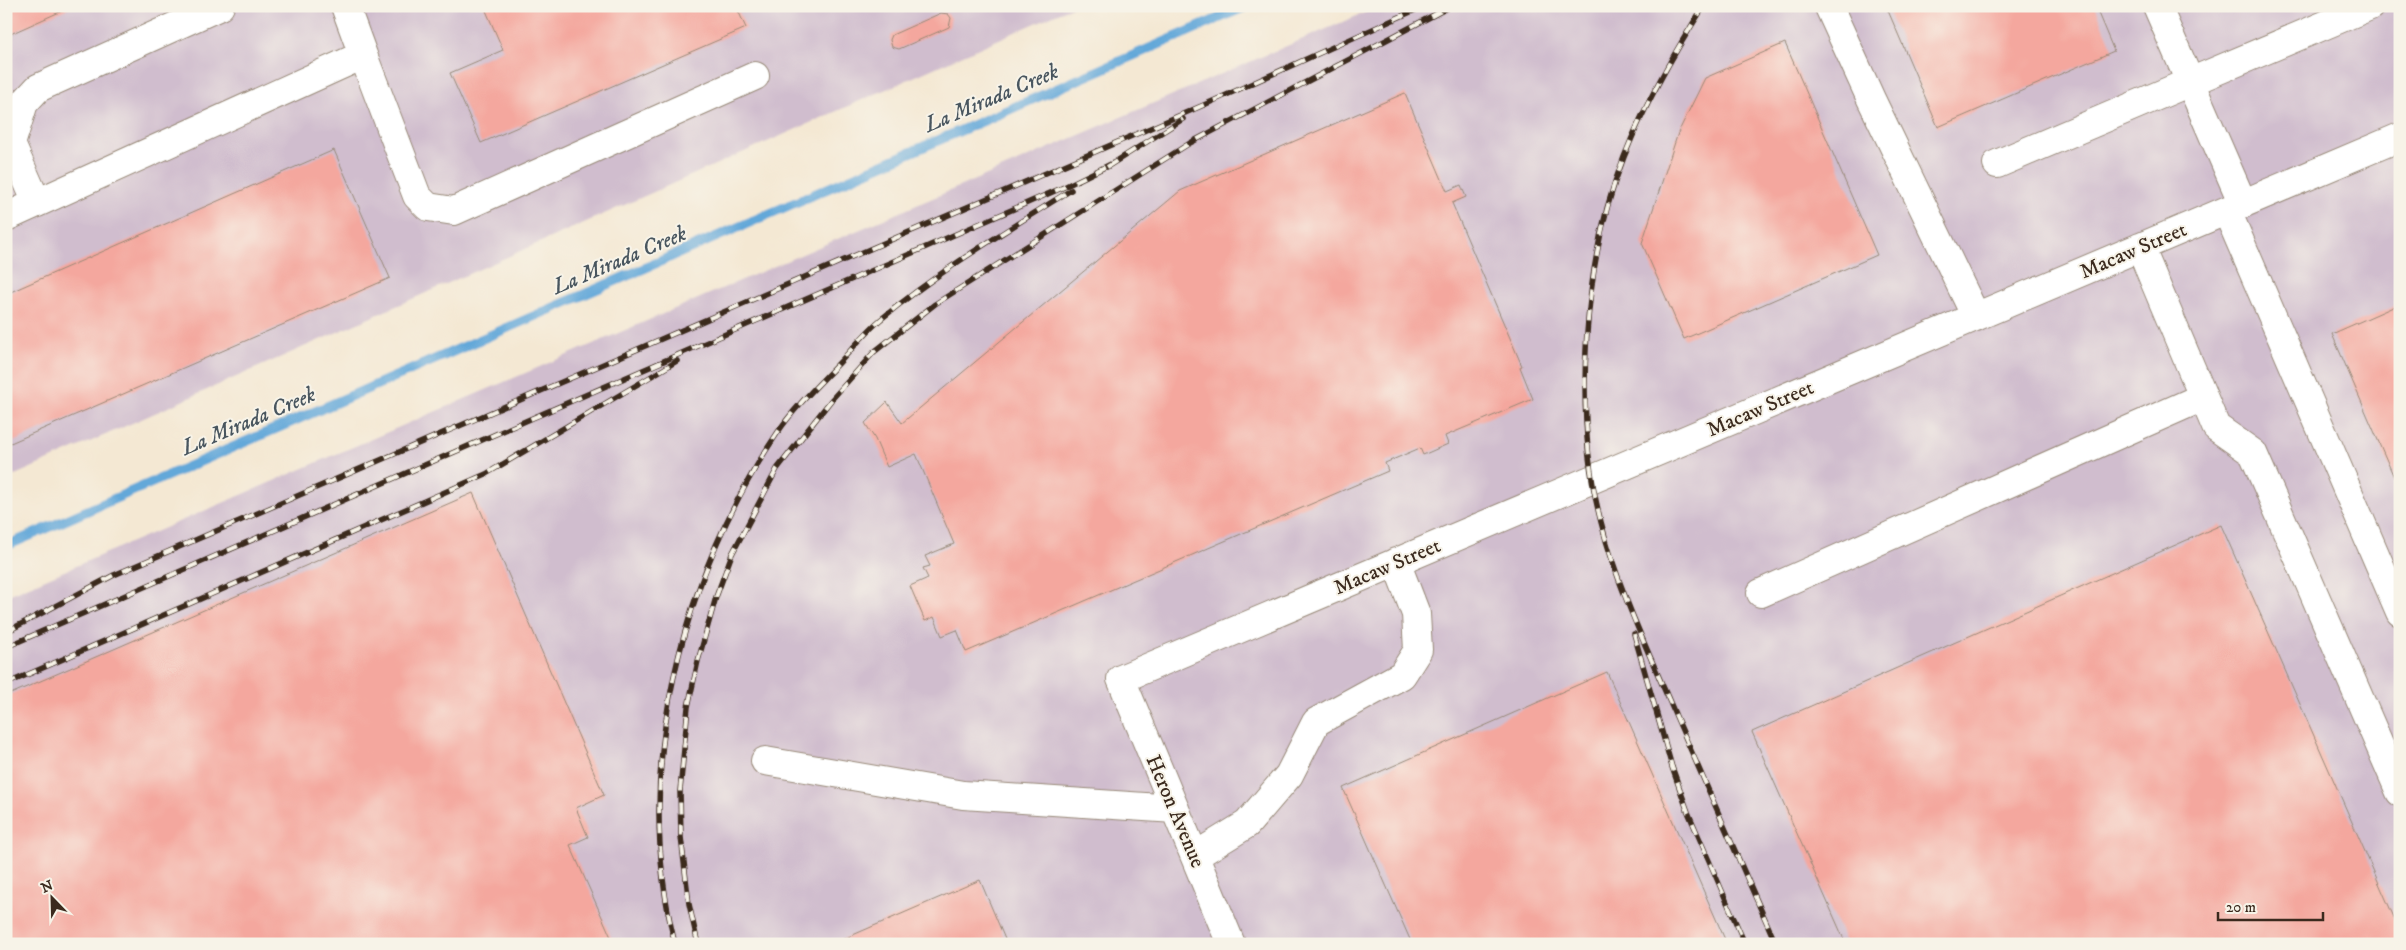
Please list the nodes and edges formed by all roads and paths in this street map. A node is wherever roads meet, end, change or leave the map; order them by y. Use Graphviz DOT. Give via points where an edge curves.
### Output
graph roads {
  1 [pos="220,6"];
  2 [pos="345,6"];
  3 [pos="2157,6"];
  4 [pos="2370,6"];
  5 [pos="1829,7"];
  6 [pos="363,55"];
  7 [pos="755,76"];
  8 [pos="2190,82"];
  9 [pos="2400,137"];
  10 [pos="1997,164"];
  11 [pos="37,203"];
  12 [pos="2235,207"];
  13 [pos="6,217"];
  14 [pos="2140,247"];
  15 [pos="1976,317"];
  16 [pos="2203,397"];
  17 [pos="1396,562"];
  18 [pos="1761,593"];
  19 [pos="2400,612"];
  20 [pos="1121,679"];
  21 [pos="765,761"];
  22 [pos="2400,792"];
  23 [pos="1175,809"];
  24 [pos="1195,856"];
  25 [pos="1231,944"];
  1 -- 11 [label="street" via="38,88 24,103 11,144"];
  2 -- 6 [label="street"];
  3 -- 8 [label="street"];
  4 -- 8 [label="street"];
  5 -- 15 [label="street"];
  6 -- 7 [label="street" via="417,196 428,206 454,211"];
  6 -- 11 [label="street"];
  8 -- 10 [label="street"];
  8 -- 12 [label="street"];
  9 -- 12 [label="street, Macaw Street"];
  11 -- 13 [label="street"];
  12 -- 14 [label="street, Macaw Street"];
  12 -- 19 [label="street"];
  14 -- 15 [label="street, Macaw Street"];
  14 -- 16 [label="street"];
  15 -- 17 [label="street, Macaw Street"];
  16 -- 18 [label="street"];
  16 -- 22 [label="street" via="2216,427 2253,453"];
  17 -- 20 [label="street, Macaw Street"];
  17 -- 24 [label="street" via="1416,614 1418,650 1402,675 1316,722 1289,776 1247,824"];
  20 -- 23 [label="street, Heron Avenue"];
  21 -- 23 [label="street" via="963,795"];
  23 -- 24 [label="street, Heron Avenue"];
  24 -- 25 [label="street, Heron Avenue"];
}
